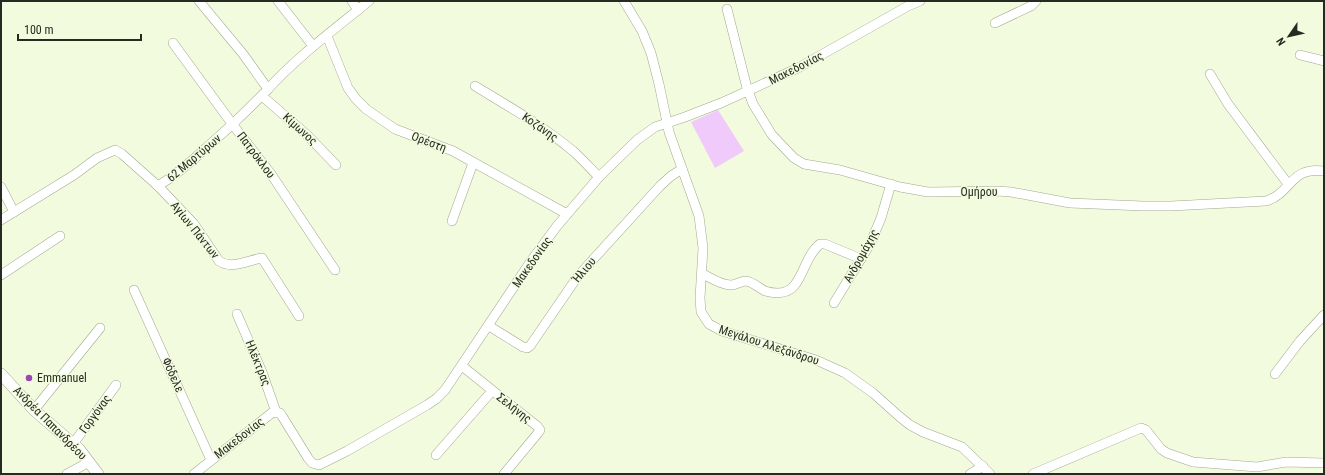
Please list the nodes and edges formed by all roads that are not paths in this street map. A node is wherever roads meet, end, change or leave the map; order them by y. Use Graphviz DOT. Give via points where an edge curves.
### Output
graph roads {
  1 [pos="199,1"];
  2 [pos="278,1"];
  3 [pos="352,1"];
  4 [pos="369,1"];
  5 [pos="624,1"];
  6 [pos="920,1"];
  7 [pos="1036,1"];
  8 [pos="906,4"];
  9 [pos="727,9"];
  10 [pos="358,10"];
  11 [pos="995,23"];
  12 [pos="327,36"];
  13 [pos="174,43"];
  14 [pos="313,46"];
  15 [pos="1300,55"];
  16 [pos="1324,61"];
  17 [pos="1210,74"];
  18 [pos="475,86"];
  19 [pos="748,91"];
  20 [pos="265,92"];
  21 [pos="667,123"];
  22 [pos="233,125"];
  23 [pos="473,162"];
  24 [pos="336,165"];
  25 [pos="682,169"];
  26 [pos="1324,171"];
  27 [pos="599,177"];
  28 [pos="891,184"];
  29 [pos="1288,184"];
  30 [pos="158,186"];
  31 [pos="1,187"];
  32 [pos="14,212"];
  33 [pos="567,214"];
  34 [pos="1,220"];
  35 [pos="452,221"];
  36 [pos="60,236"];
  37 [pos="861,259"];
  38 [pos="335,270"];
  39 [pos="702,274"];
  40 [pos="1,275"];
  41 [pos="134,290"];
  42 [pos="834,304"];
  43 [pos="237,314"];
  44 [pos="1324,315"];
  45 [pos="299,316"];
  46 [pos="489,326"];
  47 [pos="100,328"];
  48 [pos="462,366"];
  49 [pos="1,374"];
  50 [pos="1275,374"];
  51 [pos="116,385"];
  52 [pos="492,391"];
  53 [pos="34,410"];
  54 [pos="276,412"];
  55 [pos="73,444"];
  56 [pos="436,455"];
  57 [pos="211,460"];
  58 [pos="89,462"];
  59 [pos="1324,463"];
  60 [pos="983,466"];
  61 [pos="67,474"];
  62 [pos="98,474"];
  63 [pos="194,474"];
  64 [pos="504,474"];
  65 [pos="970,474"];
  66 [pos="990,474"];
  67 [pos="1033,474"];
  1 -- 20 [label="street, Κίμωνος" via="243,54"];
  2 -- 14 [label="street"];
  3 -- 10 [label="street"];
  4 -- 10 [label="street, 62 Μαρτύρων"];
  5 -- 21 [label="street, Μεγάλου Αλεξάνδρου" via="642,31 651,53"];
  6 -- 8 [label="street, Μακεδονίας"];
  7 -- 11 [label="street" via="1031,6"];
  8 -- 19 [label="street, Μακεδονίας" via="808,63"];
  9 -- 19 [label="street, Ομήρου"];
  10 -- 12 [label="street, 62 Μαρτύρων"];
  12 -- 14 [label="street, 62 Μαρτύρων"];
  12 -- 23 [label="street, Ορέστη" via="348,88 366,109 395,129 442,146"];
  13 -- 22 [label="street, Πατρόκλου"];
  14 -- 20 [label="street, 62 Μαρτύρων"];
  15 -- 16 [label="street"];
  17 -- 29 [label="street" via="1228,104"];
  18 -- 27 [label="street, Κοζάνης" via="556,138"];
  19 -- 21 [label="street, Μακεδονίας"];
  19 -- 28 [label="street, Ομήρου" via="758,114 772,135 797,161"];
  20 -- 22 [label="street, 62 Μαρτύρων"];
  20 -- 24 [label="street, Κίμωνος"];
  21 -- 25 [label="street, Μεγάλου Αλεξάνδρου"];
  21 -- 27 [label="street, Μακεδονίας" via="640,137"];
  22 -- 30 [label="street, 62 Μαρτύρων" via="186,166"];
  22 -- 38 [label="street, Πατρόκλου" via="271,174"];
  23 -- 33 [label="street, Ορέστη"];
  23 -- 35 [label="street"];
  25 -- 39 [label="street, Μεγάλου Αλεξάνδρου" via="701,223"];
  25 -- 46 [label="street, Ήλιου" via="663,183 578,276 530,346 523,347"];
  26 -- 29 [label="street, Ομήρου" via="1304,172"];
  27 -- 33 [label="street, Μακεδονίας"];
  28 -- 29 [label="street, Ομήρου" via="928,192 997,191 1070,203 1164,206 1266,201 1276,196"];
  28 -- 37 [label="street, Ανδρομάχης" via="876,230"];
  30 -- 32 [label="street, 62 Μαρτύρων" via="115,150 97,158"];
  30 -- 45 [label="street, Αγίων Πάντων" via="194,224 223,264 231,265 262,258"];
  31 -- 32 [label="street"];
  32 -- 34 [label="street, 62 Μαρτύρων"];
  33 -- 46 [label="street, Μακεδονίας" via="531,262"];
  36 -- 40 [label="street"];
  37 -- 39 [label="street" via="820,244 792,287 779,293 765,291 745,281 732,285 724,284"];
  37 -- 42 [label="street, Ανδρομάχης"];
  39 -- 60 [label="street, Μεγάλου Αλεξάνδρου" via="700,307 708,324 722,331 838,369 873,392 910,425 962,447"];
  41 -- 57 [label="street, Φόδελε"];
  43 -- 54 [label="street, Ηλέκτρας"];
  44 -- 50 [label="street"];
  46 -- 48 [label="street, Μακεδονίας"];
  47 -- 53 [label="street"];
  48 -- 52 [label="street, Σελήνης"];
  48 -- 54 [label="street, Μακεδονίας" via="436,399 319,466 308,458 282,416"];
  49 -- 53 [label="main road, Ανδρέα Παπανδρέου"];
  51 -- 55 [label="street, Γοργόνας"];
  52 -- 56 [label="street"];
  52 -- 64 [label="street, Σελήνης" via="540,430"];
  53 -- 55 [label="main road, Ανδρέα Παπανδρέου"];
  54 -- 57 [label="street, Μακεδονίας"];
  55 -- 58 [label="main road, Ανδρέα Παπανδρέου"];
  57 -- 63 [label="street, Μακεδονίας"];
  58 -- 61 [label="street"];
  58 -- 62 [label="main road, Ανδρέα Παπανδρέου"];
  59 -- 67 [label="street" via="1286,462 1257,467 1193,462 1167,453 1146,430 1140,428"];
  60 -- 65 [label="street"];
  60 -- 66 [label="street, Μεγάλου Αλεξάνδρου"];
}
